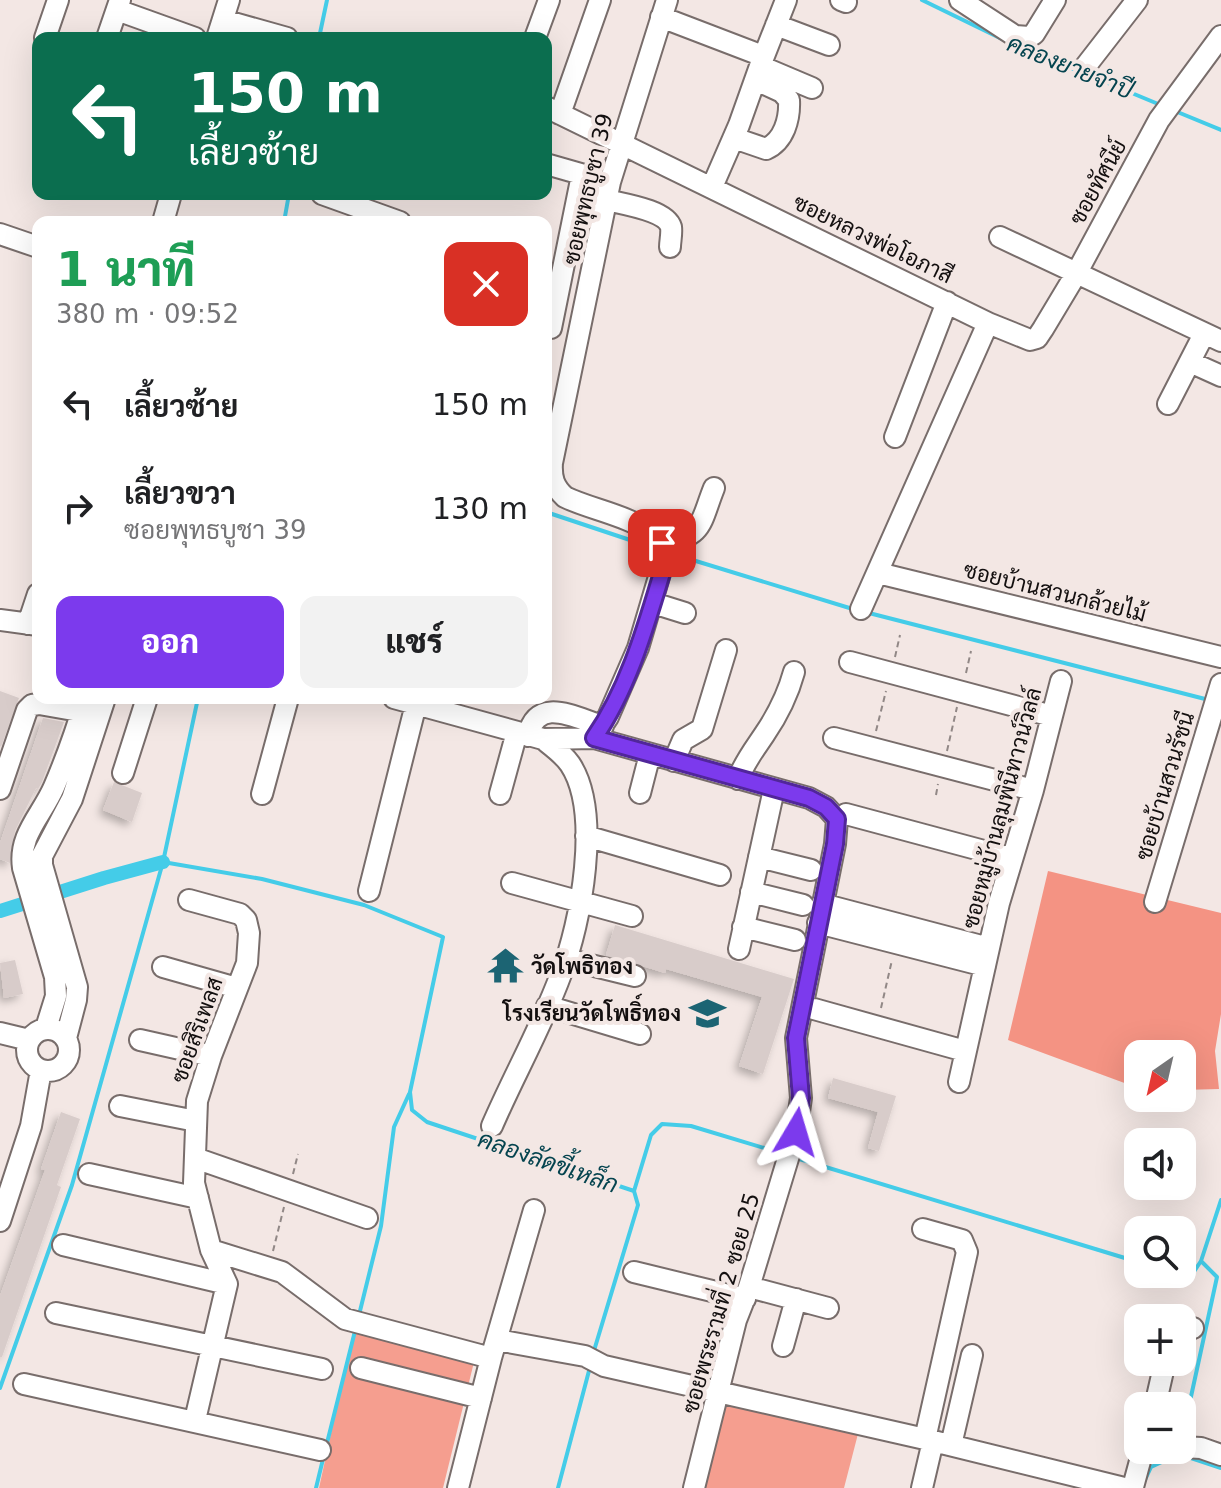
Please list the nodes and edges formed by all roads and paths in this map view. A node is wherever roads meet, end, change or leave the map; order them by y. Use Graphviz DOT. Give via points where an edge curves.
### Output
graph roads {
  1 [pos="58,0"];
  2 [pos="549,0"];
  3 [pos="600,0"];
  4 [pos="786,0"];
  5 [pos="1055,0"];
  6 [pos="1137,0"];
  7 [pos="962,1"];
  8 [pos="118,5"];
  9 [pos="664,8"];
  10 [pos="223,19"];
  11 [pos="776,25"];
  12 [pos="47,32"];
  13 [pos="109,32"];
  14 [pos="181,32"];
  15 [pos="267,32"];
  16 [pos="537,32"];
  17 [pos="1221,36"];
  18 [pos="829,45"];
  19 [pos="759,67"];
  20 [pos="1085,67"];
  21 [pos="812,88"];
  22 [pos="553,110"];
  23 [pos="734,138"];
  24 [pos="621,144"];
  25 [pos="552,166"];
  26 [pos="582,175"];
  27 [pos="712,187"];
  28 [pos="609,191"];
  29 [pos="339,200"];
  30 [pos="383,216"];
  31 [pos="0,234"];
  32 [pos="1000,237"];
  33 [pos="32,245"];
  34 [pos="670,247"];
  35 [pos="1076,274"];
  36 [pos="553,275"];
  37 [pos="590,287"];
  38 [pos="552,302"];
  39 [pos="947,302"];
  40 [pos="988,323"];
  41 [pos="1213,337"];
  42 [pos="1190,362"];
  43 [pos="1221,376"];
  44 [pos="1168,404"];
  45 [pos="553,422"];
  46 [pos="895,437"];
  47 [pos="552,449"];
  48 [pos="552,479"];
  49 [pos="714,488"];
  50 [pos="662,543"];
  51 [pos="878,573"];
  52 [pos="653,603"];
  53 [pos="861,609"];
  54 [pos="685,613"];
  55 [pos="0,620"];
  56 [pos="32,624"];
  57 [pos="900,635"];
  58 [pos="726,650"];
  59 [pos="971,651"];
  60 [pos="1221,657"];
  61 [pos="850,662"];
  62 [pos="794,672"];
  63 [pos="891,673"];
  64 [pos="1061,681"];
  65 [pos="1221,684"];
  66 [pos="961,692"];
  67 [pos="145,704"];
  68 [pos="286,704"];
  69 [pos="416,704"];
  70 [pos="93,705"];
  71 [pos="1052,716"];
  72 [pos="599,732"];
  73 [pos="529,736"];
  74 [pos="834,738"];
  75 [pos="872,748"];
  76 [pos="650,754"];
  77 [pos="674,761"];
  78 [pos="943,766"];
  79 [pos="123,773"];
  80 [pos="738,779"];
  81 [pos="0,789"];
  82 [pos="774,789"];
  83 [pos="1033,790"];
  84 [pos="640,793"];
  85 [pos="262,794"];
  86 [pos="500,794"];
  87 [pos="936,795"];
  88 [pos="846,814"];
  89 [pos="586,836"];
  90 [pos="759,857"];
  91 [pos="1010,858"];
  92 [pos="811,870"];
  93 [pos="720,875"];
  94 [pos="512,883"];
  95 [pos="369,891"];
  96 [pos="751,892"];
  97 [pos="189,900"];
  98 [pos="1155,902"];
  99 [pos="580,903"];
  100 [pos="814,911"];
  101 [pos="632,916"];
  102 [pos="743,927"];
  103 [pos="898,934"];
  104 [pos="55,939"];
  105 [pos="795,940"];
  106 [pos="739,949"];
  107 [pos="987,957"];
  108 [pos="566,959"];
  109 [pos="163,967"];
  110 [pos="635,976"];
  111 [pos="237,988"];
  112 [pos="547,1006"];
  113 [pos="814,1009"];
  114 [pos="877,1026"];
  115 [pos="0,1033"];
  116 [pos="37,1034"];
  117 [pos="640,1034"];
  118 [pos="66,1038"];
  119 [pos="140,1040"];
  120 [pos="965,1051"];
  121 [pos="211,1056"];
  122 [pos="41,1070"];
  123 [pos="959,1082"];
  124 [pos="120,1106"];
  125 [pos="196,1121"];
  126 [pos="492,1126"];
  127 [pos="298,1154"];
  128 [pos="195,1158"];
  129 [pos="89,1174"];
  130 [pos="288,1190"];
  131 [pos="198,1198"];
  132 [pos="534,1210"];
  133 [pos="367,1218"];
  134 [pos="0,1221"];
  135 [pos="923,1229"];
  136 [pos="63,1245"];
  137 [pos="211,1250"];
  138 [pos="268,1268"];
  139 [pos="634,1272"];
  140 [pos="227,1284"];
  141 [pos="747,1293"];
  142 [pos="796,1299"];
  143 [pos="828,1308"];
  144 [pos="56,1313"];
  145 [pos="213,1344"];
  146 [pos="783,1346"];
  147 [pos="494,1349"];
  148 [pos="972,1355"];
  149 [pos="361,1368"];
  150 [pos="322,1369"];
  151 [pos="24,1384"];
  152 [pos="718,1393"];
  153 [pos="481,1398"];
  154 [pos="195,1420"];
  155 [pos="936,1442"];
  156 [pos="1196,1448"];
  157 [pos="320,1450"];
  158 [pos="1221,1455"];
  159 [pos="1140,1464"];
  160 [pos="1070,1482"];
  161 [pos="458,1488"];
  162 [pos="694,1488"];
  163 [pos="922,1488"];
  164 [pos="1124,1488"];
  1 -- 12 [label="street"];
  2 -- 16 [label="street"];
  3 -- 22 [label="street"];
  4 -- 11 [label="street"];
  5 -- 7 [label="street" via="1034,34 1022,37"];
  6 -- 20 [label="street"];
  8 -- 13 [label="street"];
  8 -- 14 [label="street"];
  9 -- 19 [label="street"];
  9 -- 24 [label="street, ซอยพุทธบูชา 39"];
  10 -- 15 [label="street"];
  11 -- 18 [label="street"];
  11 -- 19 [label="street"];
  17 -- 35 [label="street, ซอยทัศนีย์" via="1159,120"];
  19 -- 21 [label="street"];
  19 -- 23 [label="street"];
  19 -- 23 [label="street" via="789,100 788,119 783,133 766,149"];
  22 -- 24 [label="street, ซอยหลวงพ่อโอภาสี"];
  23 -- 27 [label="street"];
  24 -- 27 [label="street, ซอยหลวงพ่อโอภาสี"];
  24 -- 28 [label="street, ซอยพุทธบูชา 39"];
  25 -- 26 [label="street"];
  26 -- 28 [label="street"];
  26 -- 36 [label="street"];
  27 -- 39 [label="street, ซอยหลวงพ่อโอภาสี"];
  28 -- 34 [label="street" via="666,219"];
  28 -- 37 [label="street, ซอยพุทธบูชา 39"];
  29 -- 30 [label="street"];
  31 -- 33 [label="street"];
  32 -- 35 [label="street"];
  35 -- 40 [label="street, ซอยหลวงพ่อโอภาสี" via="1037,338 1022,339"];
  35 -- 41 [label="street"];
  36 -- 37 [label="street"];
  36 -- 38 [label="street"];
  37 -- 45 [label="street, ซอยพุทธบูชา 39"];
  39 -- 40 [label="street, ซอยหลวงพ่อโอภาสี"];
  39 -- 46 [label="street"];
  40 -- 51 [label="street"];
  41 -- 42 [label="street"];
  42 -- 43 [label="street"];
  42 -- 44 [label="street"];
  45 -- 47 [label="street, ซอยพุทธบูชา 39"];
  48 -- 50 [label="street, ซอยพุทธบูชา 39" via="556,489 578,504 646,527"];
  49 -- 50 [label="street" via="699,528 686,538"];
  50 -- 52 [label="street" via="665,563"];
  51 -- 53 [label="street"];
  51 -- 60 [label="street, ซอยบ้านสวนกล้วยไม้"];
  52 -- 54 [label="street"];
  52 -- 72 [label="street"];
  55 -- 56 [label="street"];
  57 -- 63 [label="path"];
  58 -- 77 [label="street" via="702,729 683,740"];
  59 -- 66 [label="path"];
  61 -- 63 [label="street"];
  62 -- 80 [label="street"];
  63 -- 66 [label="street"];
  63 -- 75 [label="path"];
  64 -- 71 [label="street, ซอยหมู่บ้านลุมพินีทาวน์วิลล์"];
  65 -- 98 [label="street, ซอยบ้านสวนรัชนี"];
  66 -- 71 [label="street"];
  66 -- 78 [label="path"];
  67 -- 79 [label="street"];
  68 -- 85 [label="street"];
  69 -- 73 [label="street"];
  69 -- 95 [label="street"];
  70 -- 81 [label="street" via="32,705"];
  70 -- 104 [label="street" via="72,799 32,866"];
  71 -- 83 [label="street, ซอยหมู่บ้านลุมพินีทาวน์วิลล์"];
  72 -- 73 [label="street, ซอยพระรามที่ 2 ซอย 25" via="550,711 534,720"];
  72 -- 76 [label="street, ซอยพระรามที่ 2 ซอย 25"];
  73 -- 86 [label="street"];
  73 -- 89 [label="street" via="563,755 580,784"];
  74 -- 75 [label="street"];
  75 -- 78 [label="street"];
  76 -- 77 [label="street, ซอยพระรามที่ 2 ซอย 25"];
  76 -- 84 [label="street"];
  77 -- 80 [label="street, ซอยพระรามที่ 2 ซอย 25"];
  78 -- 83 [label="street"];
  78 -- 87 [label="path"];
  80 -- 82 [label="street, ซอยพระรามที่ 2 ซอย 25"];
  82 -- 90 [label="street"];
  82 -- 100 [label="street, ซอยพระรามที่ 2 ซอย 25" via="818,802 837,819"];
  83 -- 91 [label="street, ซอยหมู่บ้านลุมพินีทาวน์วิลล์"];
  88 -- 91 [label="street"];
  89 -- 93 [label="street"];
  89 -- 99 [label="street"];
  90 -- 92 [label="street"];
  90 -- 96 [label="street"];
  91 -- 107 [label="street, ซอยหมู่บ้านลุมพินีทาวน์วิลล์"];
  94 -- 99 [label="street"];
  96 -- 100 [label="street, ซอยหมู่บ้านลุมพินีทาวน์วิลล์"];
  96 -- 102 [label="street"];
  97 -- 111 [label="street, ซอยสิริเพลส" via="246,920 247,963"];
  99 -- 101 [label="street"];
  99 -- 108 [label="street"];
  100 -- 103 [label="street, ซอยหมู่บ้านลุมพินีทาวน์วิลล์"];
  100 -- 141 [label="street, ซอยพระรามที่ 2 ซอย 25" via="796,1038 801,1098 796,1132"];
  102 -- 105 [label="street"];
  102 -- 106 [label="street"];
  103 -- 107 [label="street, ซอยหมู่บ้านลุมพินีทาวน์วิลล์"];
  103 -- 114 [label="path"];
  104 -- 116 [label="street" via="56,996"];
  104 -- 118 [label="street" via="77,987"];
  107 -- 120 [label="street, ซอยหมู่บ้านลุมพินีทาวน์วิลล์"];
  108 -- 110 [label="street"];
  108 -- 112 [label="street"];
  109 -- 111 [label="street"];
  111 -- 121 [label="street, ซอยสิริเพลส"];
  112 -- 117 [label="street"];
  112 -- 126 [label="street"];
  113 -- 114 [label="street"];
  114 -- 120 [label="street"];
  115 -- 116 [label="street"];
  116 -- 118 [label="street" via="53,1029"];
  116 -- 122 [label="street" via="27,1054"];
  118 -- 122 [label="street" via="65,1063"];
  119 -- 121 [label="street"];
  120 -- 123 [label="street, ซอยหมู่บ้านลุมพินีทาวน์วิลล์"];
  121 -- 125 [label="street, ซอยสิริเพลส"];
  122 -- 134 [label="street" via="31,1126"];
  124 -- 125 [label="street"];
  125 -- 128 [label="street, ซอยสิริเพลส"];
  127 -- 130 [label="path"];
  128 -- 130 [label="street"];
  128 -- 131 [label="street, ซอยสิริเพลส"];
  129 -- 131 [label="street"];
  130 -- 133 [label="street"];
  130 -- 138 [label="path"];
  131 -- 137 [label="street, ซอยสิริเพลส"];
  132 -- 147 [label="street"];
  135 -- 155 [label="street" via="962,1240 967,1247"];
  136 -- 140 [label="street"];
  137 -- 138 [label="street"];
  137 -- 140 [label="street, ซอยสิริเพลส"];
  138 -- 147 [label="street" via="282,1272 345,1319"];
  139 -- 141 [label="street"];
  140 -- 145 [label="street"];
  141 -- 142 [label="street"];
  141 -- 152 [label="street, ซอยพระรามที่ 2 ซอย 25"];
  142 -- 143 [label="street"];
  142 -- 146 [label="street"];
  144 -- 145 [label="street"];
  145 -- 150 [label="street"];
  145 -- 154 [label="street"];
  147 -- 152 [label="street" via="594,1361"];
  147 -- 153 [label="street"];
  148 -- 155 [label="street"];
  149 -- 153 [label="street"];
  151 -- 154 [label="street"];
  152 -- 155 [label="street"];
  152 -- 162 [label="street, ซอยพระรามที่ 2 ซอย 25"];
  153 -- 161 [label="street"];
  154 -- 157 [label="street"];
  155 -- 160 [label="street"];
  155 -- 163 [label="street"];
  156 -- 158 [label="street"];
  159 -- 164 [label="street" via="1133,1487"];
  160 -- 164 [label="street"];
}
